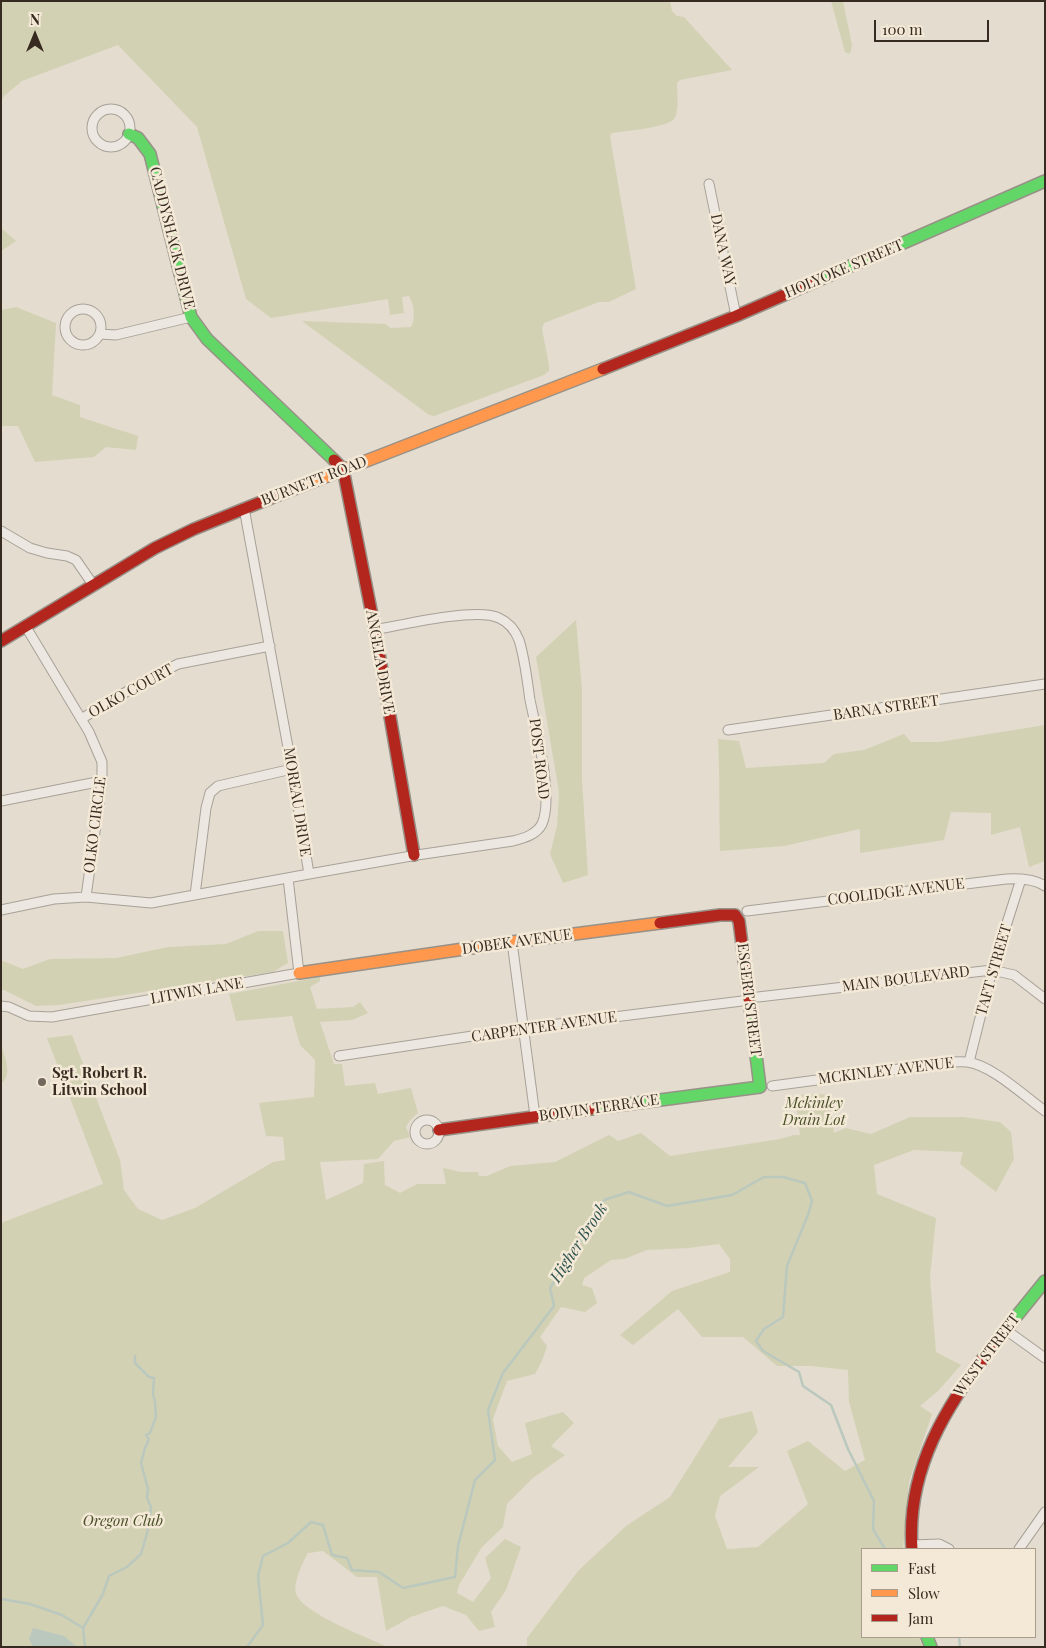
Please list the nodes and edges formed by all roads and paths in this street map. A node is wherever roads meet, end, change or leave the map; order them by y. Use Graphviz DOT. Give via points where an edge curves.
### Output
graph roads {
  1 [pos="129,134"];
  2 [pos="1045,181"];
  3 [pos="709,184"];
  4 [pos="736,316"];
  5 [pos="191,317"];
  6 [pos="100,334"];
  7 [pos="643,354"];
  8 [pos="343,470"];
  9 [pos="244,508"];
  10 [pos="1,531"];
  11 [pos="94,586"];
  12 [pos="26,627"];
  13 [pos="375,630"];
  14 [pos="1,641"];
  15 [pos="270,646"];
  16 [pos="1045,684"];
  17 [pos="82,719"];
  18 [pos="728,730"];
  19 [pos="292,770"];
  20 [pos="102,781"];
  21 [pos="1,801"];
  22 [pos="414,855"];
  23 [pos="309,874"];
  24 [pos="288,878"];
  25 [pos="1021,879"];
  26 [pos="1045,886"];
  27 [pos="195,895"];
  28 [pos="86,897"];
  29 [pos="1,910"];
  30 [pos="747,911"];
  31 [pos="735,915"];
  32 [pos="512,942"];
  33 [pos="992,970"];
  34 [pos="300,973"];
  35 [pos="754,998"];
  36 [pos="1045,999"];
  37 [pos="1,1006"];
  38 [pos="523,1029"];
  39 [pos="340,1056"];
  40 [pos="969,1062"];
  41 [pos="772,1086"];
  42 [pos="760,1087"];
  43 [pos="1045,1111"];
  44 [pos="535,1116"];
  45 [pos="439,1130"];
  46 [pos="1045,1281"];
  47 [pos="1006,1330"];
  48 [pos="1045,1358"];
  49 [pos="1045,1512"];
  50 [pos="912,1547"];
  51 [pos="947,1548"];
  52 [pos="1019,1548"];
  1 -- 1 [label="street, CADDYSHACK DRIVE" via="129,122 121,112 109,109 94,119 92,132 103,146 116,147"];
  1 -- 5 [label="street, CADDYSHACK DRIVE" via="138,138 150,154"];
  2 -- 4 [label="street, HOLYOKE STREET"];
  3 -- 4 [label="street, DANA WAY"];
  4 -- 7 [label="street, HOLYOKE STREET"];
  5 -- 6 [label="street" via="116,336"];
  5 -- 8 [label="street, CADDYSHACK DRIVE" via="207,339"];
  6 -- 6 [label="street" via="101,322 89,310 72,312 66,321 67,334 75,342 92,342"];
  7 -- 8 [label="street, BURNETT ROAD"];
  8 -- 9 [label="street, BURNETT ROAD"];
  8 -- 13 [label="street, ANGELA DRIVE"];
  9 -- 11 [label="street, BURNETT ROAD" via="168,541"];
  9 -- 15 [label="street, MOREAU DRIVE"];
  10 -- 11 [label="street" via="30,548 76,560"];
  11 -- 12 [label="street, BURNETT ROAD"];
  12 -- 14 [label="street, BURNETT ROAD"];
  12 -- 17 [label="street, OLKO CIRCLE"];
  13 -- 22 [label="street, ANGELA DRIVE"];
  13 -- 22 [label="street, POST ROAD" via="473,614 491,615 505,621 519,640 542,764 545,812 536,832 513,841"];
  15 -- 17 [label="street, OLKO COURT" via="178,664"];
  15 -- 19 [label="street, MOREAU DRIVE"];
  16 -- 18 [label="street, BARNA STREET"];
  17 -- 20 [label="street, OLKO CIRCLE" via="102,762"];
  19 -- 23 [label="street, MOREAU DRIVE"];
  19 -- 27 [label="street" via="218,786 210,793"];
  20 -- 21 [label="street"];
  20 -- 28 [label="street, OLKO CIRCLE"];
  22 -- 23 [label="street, POST ROAD"];
  23 -- 24 [label="street, MOREAU DRIVE"];
  24 -- 27 [label="street, MOREAU DRIVE"];
  24 -- 34 [label="street"];
  25 -- 26 [label="street, COOLIDGE AVENUE"];
  25 -- 30 [label="street, COOLIDGE AVENUE"];
  25 -- 33 [label="street, TAFT STREET"];
  27 -- 28 [label="street, MOREAU DRIVE" via="152,903"];
  28 -- 29 [label="street" via="54,899"];
  31 -- 32 [label="street, DOBEK AVENUE"];
  31 -- 35 [label="street, ESGERT STREET" via="739,921"];
  32 -- 34 [label="street, DOBEK AVENUE"];
  32 -- 38 [label="street"];
  33 -- 35 [label="street, MAIN BOULEVARD"];
  33 -- 36 [label="street, MAIN BOULEVARD" via="1014,975"];
  33 -- 40 [label="street, TAFT STREET"];
  34 -- 37 [label="street, LITWIN LANE" via="52,1017 29,1016"];
  35 -- 38 [label="street, CARPENTER AVENUE"];
  35 -- 42 [label="street, ESGERT STREET"];
  38 -- 39 [label="street, CARPENTER AVENUE"];
  38 -- 44 [label="street"];
  40 -- 41 [label="street, MCKINLEY AVENUE"];
  40 -- 43 [label="street, MCKINLEY AVENUE" via="994,1073"];
  42 -- 44 [label="street, BOIVIN TERRACE"];
  44 -- 45 [label="street, BOIVIN TERRACE"];
  46 -- 47 [label="street, WEST STREET"];
  47 -- 48 [label="street"];
  47 -- 50 [label="street, WEST STREET" via="959,1389 932,1438 917,1480 912,1509"];
  49 -- 52 [label="street"];
  50 -- 51 [label="street" via="939,1544"];
}
